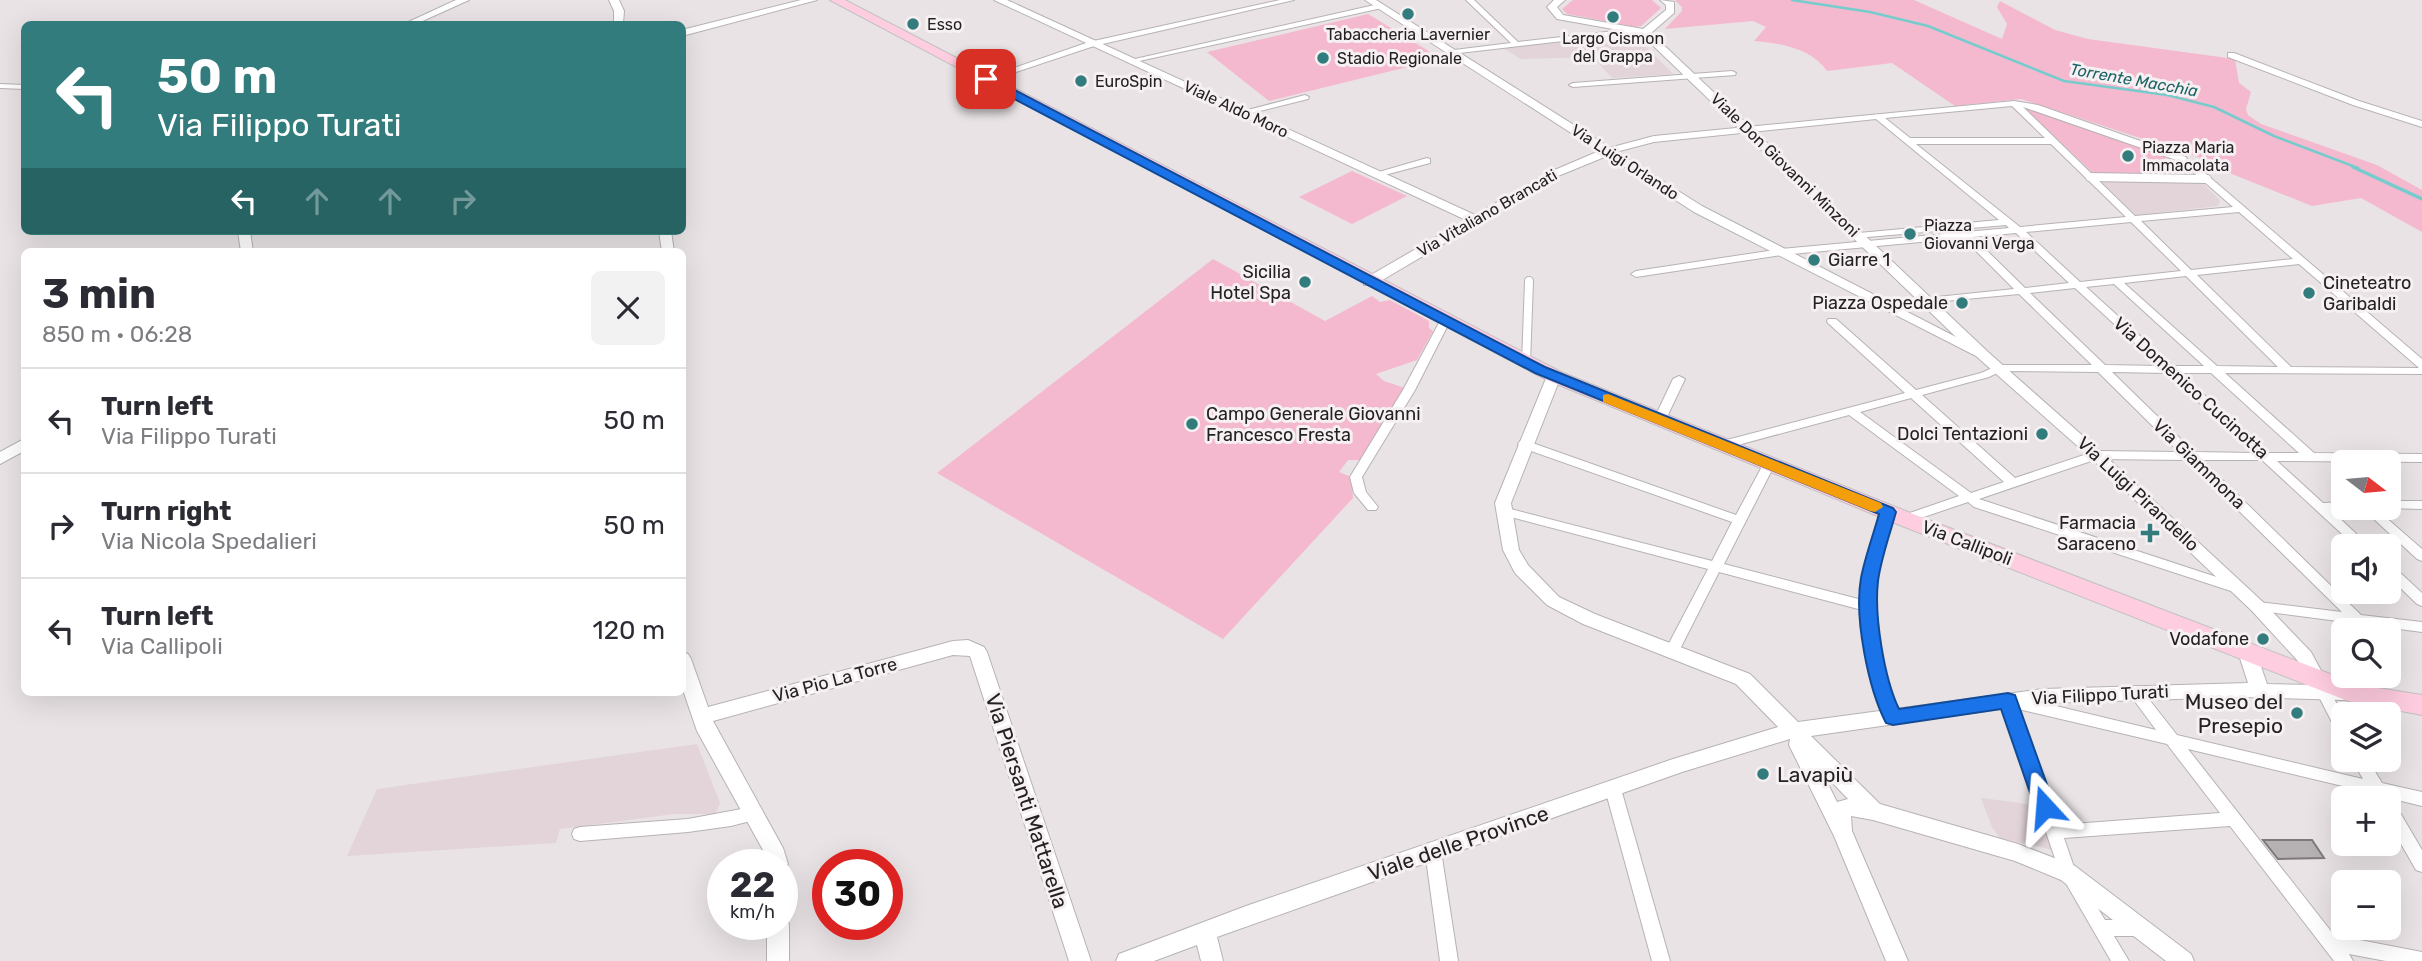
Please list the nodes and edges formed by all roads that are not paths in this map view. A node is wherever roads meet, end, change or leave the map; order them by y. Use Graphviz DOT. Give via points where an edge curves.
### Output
graph roads {
  1 [pos="464,0"];
  2 [pos="614,0"];
  3 [pos="812,0"];
  4 [pos="836,0"];
  5 [pos="999,0"];
  6 [pos="1290,0"];
  7 [pos="1470,0"];
  8 [pos="1560,0"];
  9 [pos="1665,0"];
  10 [pos="1375,3"];
  11 [pos="416,21"];
  12 [pos="619,21"];
  13 [pos="686,32"];
  14 [pos="1641,32"];
  15 [pos="1622,34"];
  16 [pos="1092,44"];
  17 [pos="1516,44"];
  18 [pos="1454,52"];
  19 [pos="2231,55"];
  20 [pos="1130,61"];
  21 [pos="1732,73"];
  22 [pos="1692,76"];
  23 [pos="986,79"];
  24 [pos="1573,85"];
  25 [pos="0,86"];
  26 [pos="21,87"];
  27 [pos="1305,97"];
  28 [pos="2011,104"];
  29 [pos="1244,112"];
  30 [pos="1879,118"];
  31 [pos="2422,124"];
  32 [pos="1749,130"];
  33 [pos="1908,141"];
  34 [pos="2049,141"];
  35 [pos="1608,151"];
  36 [pos="1427,161"];
  37 [pos="1377,174"];
  38 [pos="2090,177"];
  39 [pos="2207,178"];
  40 [pos="2244,211"];
  41 [pos="1473,219"];
  42 [pos="2134,220"];
  43 [pos="2008,222"];
  44 [pos="2019,232"];
  45 [pos="1966,236"];
  46 [pos="1864,241"];
  47 [pos="1781,252"];
  48 [pos="2302,261"];
  49 [pos="2189,273"];
  50 [pos="1636,274"];
  51 [pos="1529,281"];
  52 [pos="2116,281"];
  53 [pos="1369,282"];
  54 [pos="2079,285"];
  55 [pos="2022,291"];
  56 [pos="1925,299"];
  57 [pos="1889,305"];
  58 [pos="1445,321"];
  59 [pos="1832,321"];
  60 [pos="1947,321"];
  61 [pos="1983,355"];
  62 [pos="1526,363"];
  63 [pos="2422,365"];
  64 [pos="1999,368"];
  65 [pos="2101,368"];
  66 [pos="2170,369"];
  67 [pos="2214,369"];
  68 [pos="2288,370"];
  69 [pos="2422,371"];
  70 [pos="1554,376"];
  71 [pos="1679,379"];
  72 [pos="1913,393"];
  73 [pos="1850,410"];
  74 [pos="1660,419"];
  75 [pos="1524,444"];
  76 [pos="1723,445"];
  77 [pos="21,446"];
  78 [pos="2096,455"];
  79 [pos="2189,455"];
  80 [pos="2265,455"];
  81 [pos="2311,457"];
  82 [pos="2422,458"];
  83 [pos="0,459"];
  84 [pos="1769,464"];
  85 [pos="2012,482"];
  86 [pos="1969,496"];
  87 [pos="2401,505"];
  88 [pos="2422,505"];
  89 [pos="1372,507"];
  90 [pos="2320,507"];
  91 [pos="2331,507"];
  92 [pos="1503,511"];
  93 [pos="1896,515"];
  94 [pos="1739,520"];
  95 [pos="2382,520"];
  96 [pos="2349,534"];
  97 [pos="2422,556"];
  98 [pos="1715,566"];
  99 [pos="2401,581"];
  100 [pos="2239,589"];
  101 [pos="2422,601"];
  102 [pos="1868,607"];
  103 [pos="2258,607"];
  104 [pos="2349,618"];
  105 [pos="2356,618"];
  106 [pos="2401,624"];
  107 [pos="2422,626"];
  108 [pos="968,647"];
  109 [pos="1673,649"];
  110 [pos="2248,652"];
  111 [pos="686,669"];
  112 [pos="2319,685"];
  113 [pos="2251,690"];
  114 [pos="2135,692"];
  115 [pos="2008,701"];
  116 [pos="2420,707"];
  117 [pos="2331,708"];
  118 [pos="704,716"];
  119 [pos="1893,718"];
  120 [pos="1791,731"];
  121 [pos="2170,740"];
  122 [pos="2351,786"];
  123 [pos="1613,789"];
  124 [pos="2401,796"];
  125 [pos="2422,799"];
  126 [pos="1873,811"];
  127 [pos="752,814"];
  128 [pos="2232,819"];
  129 [pos="2401,829"];
  130 [pos="2054,832"];
  131 [pos="580,834"];
  132 [pos="1844,836"];
  133 [pos="773,849"];
  134 [pos="1433,851"];
  135 [pos="2422,865"];
  136 [pos="2068,873"];
  137 [pos="2102,928"];
  138 [pos="2141,928"];
  139 [pos="1205,931"];
  140 [pos="778,940"];
  141 [pos="2329,943"];
  142 [pos="2422,960"];
  143 [pos="778,961"];
  144 [pos="1080,961"];
  145 [pos="1128,961"];
  146 [pos="1212,961"];
  147 [pos="1449,961"];
  148 [pos="1661,961"];
  149 [pos="1897,961"];
  150 [pos="2120,961"];
  151 [pos="2183,961"];
  152 [pos="2343,961"];
  1 -- 11 [label="street"];
  2 -- 12 [label="street"];
  3 -- 13 [label="street"];
  4 -- 23 [label="main road, Via Callipoli"];
  5 -- 16 [label="street, Viale Aldo Moro"];
  6 -- 16 [label="street"];
  7 -- 17 [label="street"];
  8 -- 14 [label="street" via="1552,7 1560,17"];
  9 -- 14 [label="street" via="1671,4 1671,12"];
  10 -- 18 [label="street, Via Luigi Orlando"];
  10 -- 20 [label="street"];
  14 -- 15 [label="street"];
  14 -- 22 [label="street, Viale Don Giovanni Minzoni"];
  15 -- 17 [label="street"];
  16 -- 20 [label="street, Viale Aldo Moro"];
  16 -- 23 [label="street"];
  17 -- 18 [label="street"];
  18 -- 35 [label="street, Via Luigi Orlando"];
  19 -- 31 [label="street"];
  20 -- 29 [label="street, Viale Aldo Moro"];
  21 -- 22 [label="street"];
  22 -- 24 [label="street"];
  22 -- 32 [label="street, Viale Don Giovanni Minzoni"];
  23 -- 53 [label="main road, Via Callipoli"];
  25 -- 26 [label="street"];
  27 -- 29 [label="street"];
  28 -- 30 [label="street"];
  28 -- 34 [label="street"];
  28 -- 39 [label="street" via="2035,107 2183,159 2201,166 2196,170"];
  29 -- 37 [label="street, Viale Aldo Moro"];
  30 -- 32 [label="street"];
  30 -- 33 [label="street, Via Domenico Cucinotta"];
  32 -- 35 [label="street" via="1654,139"];
  32 -- 46 [label="street, Viale Don Giovanni Minzoni"];
  33 -- 34 [label="street"];
  33 -- 43 [label="street, Via Domenico Cucinotta"];
  34 -- 38 [label="street"];
  35 -- 41 [label="street, Via Vitaliano Brancati" via="1554,174"];
  35 -- 47 [label="street, Via Luigi Orlando" via="1698,209"];
  36 -- 37 [label="street"];
  37 -- 41 [label="street, Viale Aldo Moro"];
  38 -- 39 [label="street"];
  38 -- 42 [label="street"];
  39 -- 40 [label="street"];
  40 -- 42 [label="street"];
  40 -- 48 [label="street"];
  41 -- 53 [label="street, Via Vitaliano Brancati"];
  42 -- 44 [label="street"];
  42 -- 49 [label="street"];
  43 -- 44 [label="street, Via Domenico Cucinotta"];
  43 -- 46 [label="street"];
  44 -- 45 [label="street"];
  44 -- 54 [label="street, Via Domenico Cucinotta"];
  45 -- 46 [label="street"];
  45 -- 55 [label="street"];
  46 -- 47 [label="street"];
  46 -- 56 [label="street, Viale Don Giovanni Minzoni"];
  47 -- 50 [label="street"];
  47 -- 57 [label="street, Via Luigi Orlando"];
  48 -- 49 [label="street"];
  48 -- 63 [label="street"];
  49 -- 52 [label="street"];
  49 -- 68 [label="street"];
  51 -- 62 [label="street"];
  52 -- 54 [label="street"];
  52 -- 67 [label="street"];
  53 -- 58 [label="main road, Via Callipoli"];
  54 -- 55 [label="street"];
  54 -- 66 [label="street, Via Domenico Cucinotta"];
  55 -- 56 [label="street"];
  55 -- 65 [label="street, Via Giammona"];
  56 -- 57 [label="street"];
  56 -- 60 [label="street, Viale Don Giovanni Minzoni"];
  57 -- 61 [label="street, Via Luigi Orlando" via="1954,344"];
  58 -- 62 [label="main road, Via Callipoli"];
  58 -- 89 [label="street" via="1356,477 1360,493"];
  59 -- 72 [label="street"];
  60 -- 61 [label="street, Via Luigi Pirandello"];
  61 -- 64 [label="street, Via Luigi Pirandello"];
  62 -- 70 [label="main road, Via Callipoli"];
  64 -- 65 [label="street"];
  64 -- 72 [label="street"];
  64 -- 78 [label="street, Via Luigi Pirandello"];
  65 -- 66 [label="street"];
  65 -- 79 [label="street, Via Giammona"];
  66 -- 67 [label="street"];
  66 -- 80 [label="street, Via Domenico Cucinotta"];
  67 -- 68 [label="street"];
  67 -- 81 [label="street"];
  68 -- 69 [label="street"];
  70 -- 74 [label="main road, Via Callipoli"];
  70 -- 75 [label="street"];
  71 -- 74 [label="street"];
  72 -- 73 [label="street"];
  72 -- 85 [label="street"];
  73 -- 76 [label="street"];
  73 -- 86 [label="street"];
  74 -- 76 [label="main road, Via Callipoli"];
  75 -- 92 [label="street"];
  75 -- 94 [label="street"];
  76 -- 84 [label="main road, Via Callipoli"];
  77 -- 83 [label="street"];
  78 -- 79 [label="street"];
  78 -- 85 [label="street"];
  78 -- 100 [label="street, Via Luigi Pirandello"];
  79 -- 80 [label="street"];
  79 -- 105 [label="street, Via Giammona"];
  80 -- 81 [label="street"];
  80 -- 90 [label="street, Via Domenico Cucinotta"];
  81 -- 82 [label="street"];
  84 -- 93 [label="main road, Via Callipoli"];
  84 -- 94 [label="street"];
  85 -- 86 [label="street"];
  86 -- 93 [label="street"];
  86 -- 100 [label="street" via="1978,503"];
  87 -- 88 [label="street"];
  90 -- 91 [label="street"];
  90 -- 96 [label="street, Via Domenico Cucinotta"];
  92 -- 98 [label="street"];
  92 -- 109 [label="street" via="1511,550 1521,569 1553,601"];
  93 -- 102 [label="street" via="1870,580"];
  93 -- 110 [label="main road, Via Callipoli"];
  94 -- 98 [label="street"];
  95 -- 97 [label="street"];
  98 -- 102 [label="street"];
  98 -- 109 [label="street"];
  99 -- 101 [label="street"];
  100 -- 103 [label="street, Via Luigi Pirandello"];
  102 -- 119 [label="street" via="1882,693"];
  103 -- 104 [label="street"];
  103 -- 112 [label="street, Via Luigi Pirandello" via="2305,657"];
  106 -- 107 [label="street"];
  108 -- 118 [label="street, Via Pio La Torre"];
  108 -- 144 [label="street, Via Piersanti Mattarella" via="978,652"];
  109 -- 120 [label="street" via="1743,679"];
  110 -- 112 [label="main road, Via Callipoli"];
  110 -- 113 [label="street"];
  111 -- 118 [label="street"];
  112 -- 113 [label="street, Via Filippo Turati"];
  112 -- 116 [label="main road, Via Callipoli"];
  112 -- 117 [label="street"];
  113 -- 114 [label="street, Via Filippo Turati"];
  114 -- 115 [label="street, Via Filippo Turati"];
  114 -- 121 [label="street"];
  115 -- 119 [label="street, Via Filippo Turati"];
  115 -- 121 [label="street"];
  115 -- 130 [label="street"];
  118 -- 127 [label="street"];
  119 -- 120 [label="street, Via Filippo Turati"];
  120 -- 123 [label="street, Viale delle Province"];
  120 -- 126 [label="street"];
  120 -- 132 [label="street"];
  121 -- 122 [label="street"];
  121 -- 128 [label="street"];
  123 -- 134 [label="street, Viale delle Province"];
  123 -- 148 [label="street"];
  124 -- 125 [label="street"];
  126 -- 132 [label="street" via="1846,807 1841,812"];
  126 -- 136 [label="street" via="2018,853"];
  127 -- 131 [label="street" via="692,827"];
  127 -- 133 [label="street"];
  128 -- 130 [label="street"];
  128 -- 141 [label="street"];
  129 -- 135 [label="street"];
  130 -- 136 [label="street"];
  132 -- 149 [label="street"];
  134 -- 139 [label="street, Viale delle Province"];
  134 -- 147 [label="street"];
  136 -- 137 [label="street"];
  136 -- 138 [label="street"];
  137 -- 138 [label="street"];
  137 -- 150 [label="street"];
  138 -- 151 [label="street"];
  139 -- 145 [label="street, Viale delle Province"];
  139 -- 146 [label="street"];
  140 -- 143 [label="street"];
  141 -- 142 [label="street"];
  141 -- 152 [label="street"];
}
